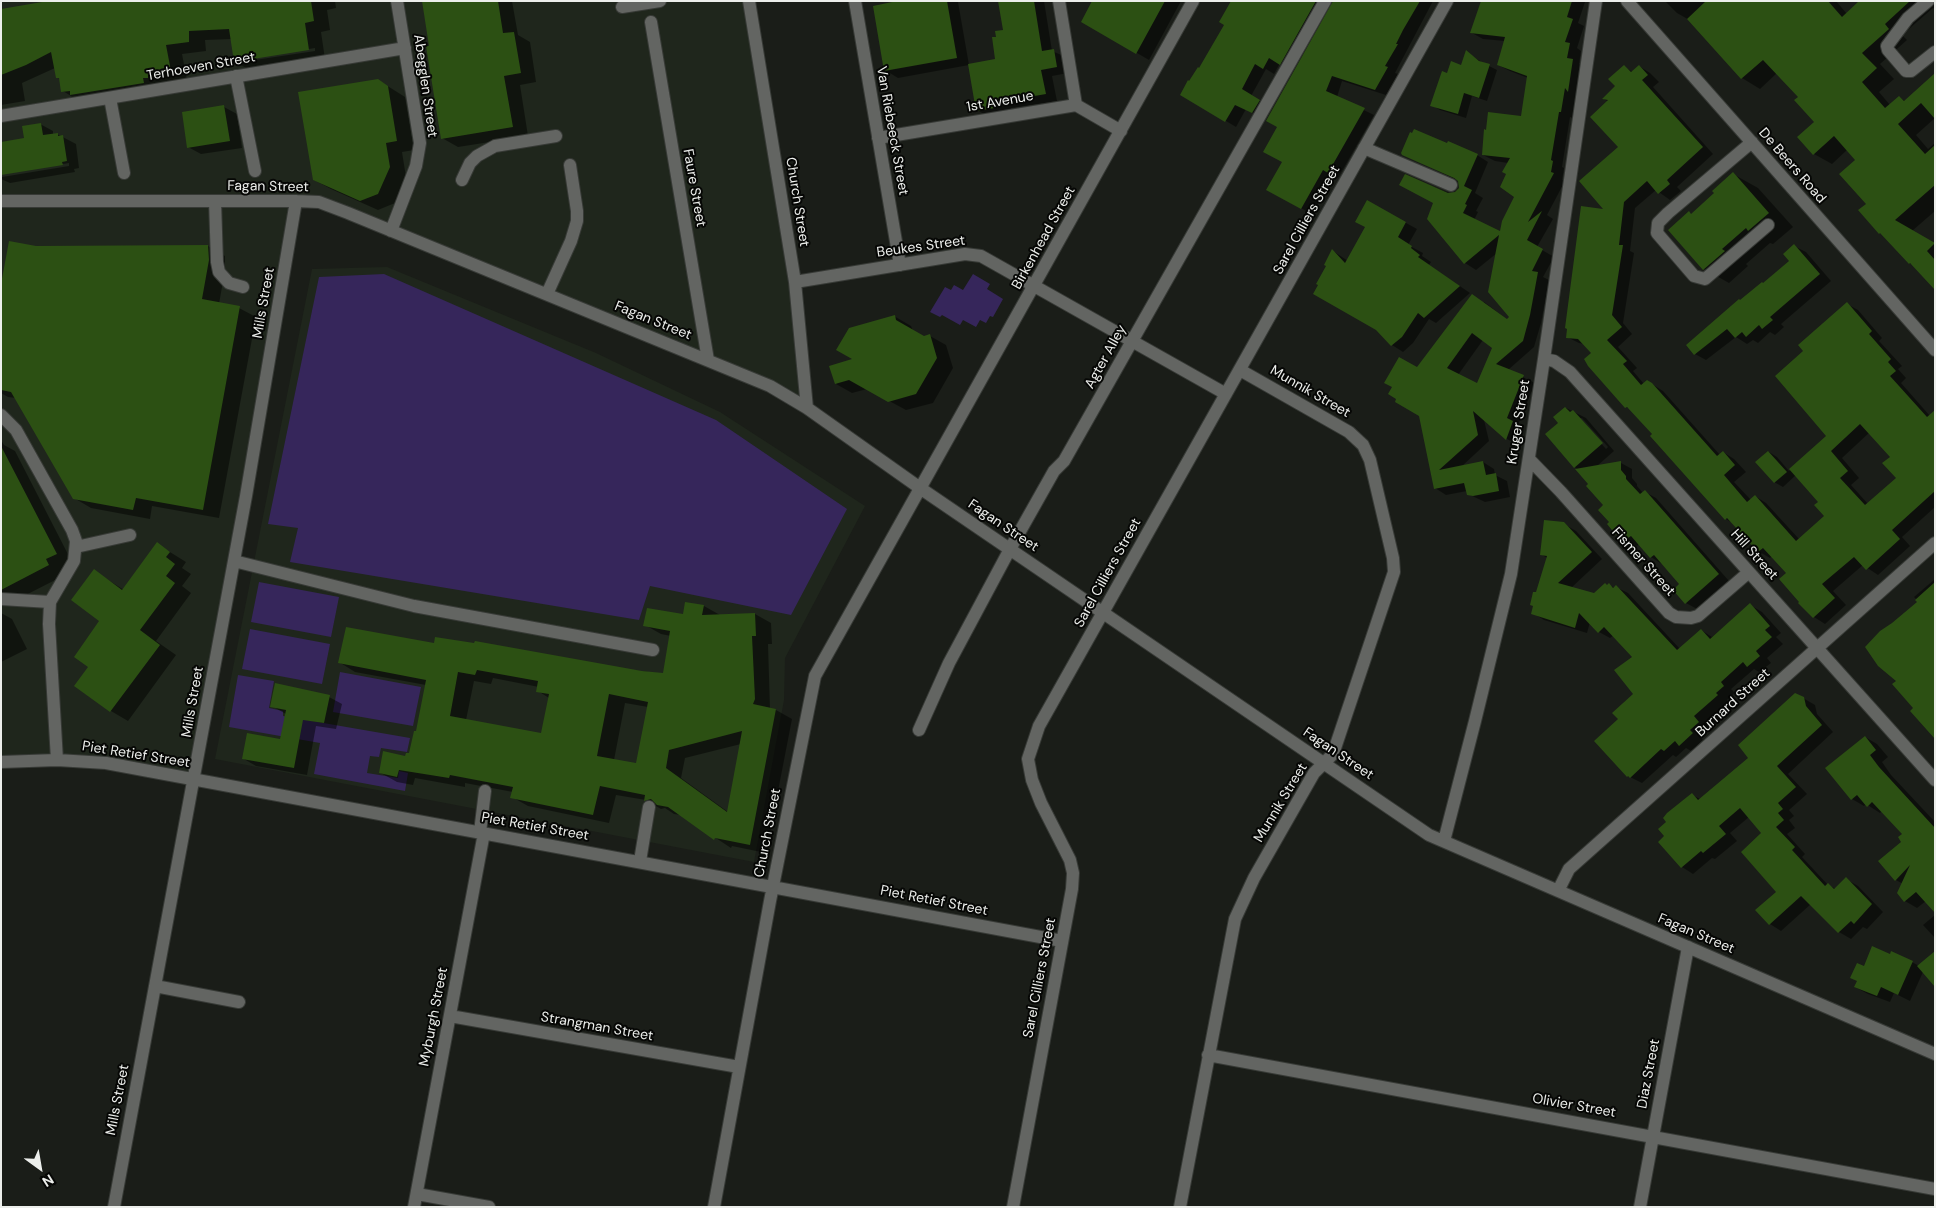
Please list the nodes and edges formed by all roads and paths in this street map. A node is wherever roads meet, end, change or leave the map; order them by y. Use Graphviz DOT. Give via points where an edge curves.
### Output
graph roads {
  1 [pos="397,1"];
  2 [pos="660,1"];
  3 [pos="749,1"];
  4 [pos="855,1"];
  5 [pos="1059,1"];
  6 [pos="1193,1"];
  7 [pos="1325,1"];
  8 [pos="1447,1"];
  9 [pos="1596,1"];
  10 [pos="1627,1"];
  11 [pos="1928,1"];
  12 [pos="622,7"];
  13 [pos="651,22"];
  14 [pos="405,48"];
  15 [pos="1935,52"];
  16 [pos="236,76"];
  17 [pos="110,98"];
  18 [pos="1076,105"];
  19 [pos="1,116"];
  20 [pos="1121,131"];
  21 [pos="556,136"];
  22 [pos="878,138"];
  23 [pos="1752,142"];
  24 [pos="1364,148"];
  25 [pos="570,165"];
  26 [pos="255,171"];
  27 [pos="124,173"];
  28 [pos="462,180"];
  29 [pos="1451,185"];
  30 [pos="1,201"];
  31 [pos="215,201"];
  32 [pos="296,201"];
  33 [pos="1768,225"];
  34 [pos="391,231"];
  35 [pos="900,265"];
  36 [pos="795,282"];
  37 [pos="242,287"];
  38 [pos="1034,287"];
  39 [pos="547,294"];
  40 [pos="1132,342"];
  41 [pos="1935,350"];
  42 [pos="1544,358"];
  43 [pos="708,360"];
  44 [pos="1240,370"];
  45 [pos="1226,394"];
  46 [pos="807,408"];
  47 [pos="1,415"];
  48 [pos="1529,459"];
  49 [pos="920,488"];
  50 [pos="130,535"];
  51 [pos="1935,543"];
  52 [pos="76,547"];
  53 [pos="1010,549"];
  54 [pos="234,561"];
  55 [pos="1749,572"];
  56 [pos="1,599"];
  57 [pos="50,602"];
  58 [pos="1104,612"];
  59 [pos="1817,648"];
  60 [pos="653,650"];
  61 [pos="919,730"];
  62 [pos="57,760"];
  63 [pos="1,762"];
  64 [pos="1324,763"];
  65 [pos="194,779"];
  66 [pos="1935,780"];
  67 [pos="485,792"];
  68 [pos="649,807"];
  69 [pos="482,833"];
  70 [pos="1444,841"];
  71 [pos="640,861"];
  72 [pos="773,886"];
  73 [pos="1558,891"];
  74 [pos="1062,940"];
  75 [pos="1688,947"];
  76 [pos="155,986"];
  77 [pos="239,1002"];
  78 [pos="450,1016"];
  79 [pos="1935,1054"];
  80 [pos="1208,1055"];
  81 [pos="739,1067"];
  82 [pos="1653,1136"];
  83 [pos="1935,1189"];
  84 [pos="417,1194"];
  85 [pos="114,1207"];
  86 [pos="414,1207"];
  87 [pos="489,1207"];
  88 [pos="714,1207"];
  89 [pos="1013,1207"];
  90 [pos="1180,1207"];
  91 [pos="1640,1207"];
  1 -- 14 [label="street, Abegglen Street"];
  2 -- 12 [label="street"];
  3 -- 36 [label="street, Church Street"];
  4 -- 22 [label="street, Van Riebeeck Street"];
  5 -- 18 [label="street"];
  6 -- 20 [label="street, Birkenhead Street"];
  7 -- 40 [label="street, Agter Alley"];
  8 -- 24 [label="street, Sarel Cilliers Street"];
  9 -- 42 [label="street, Kruger Street"];
  10 -- 23 [label="street, De Beers Road"];
  11 -- 15 [label="street" via="1908,18 1887,46 1906,71 1911,71"];
  13 -- 43 [label="street, Faure Street"];
  14 -- 16 [label="street, Terhoeven Street"];
  14 -- 34 [label="street, Abegglen Street" via="420,143 416,166"];
  16 -- 17 [label="street, Terhoeven Street"];
  16 -- 26 [label="street"];
  17 -- 19 [label="street, Terhoeven Street"];
  17 -- 27 [label="street"];
  18 -- 20 [label="street"];
  18 -- 22 [label="street, 1st Avenue"];
  20 -- 38 [label="street, Birkenhead Street"];
  21 -- 28 [label="street" via="495,146 470,163"];
  22 -- 35 [label="street, Van Riebeeck Street"];
  23 -- 33 [label="street" via="1668,213 1658,223 1657,233 1694,276 1705,279"];
  23 -- 41 [label="street, De Beers Road"];
  24 -- 29 [label="street"];
  24 -- 44 [label="street, Sarel Cilliers Street"];
  25 -- 39 [label="street" via="577,222"];
  30 -- 31 [label="street, Fagan Street"];
  31 -- 32 [label="street, Fagan Street"];
  31 -- 37 [label="street" via="219,272 229,283"];
  32 -- 34 [label="street, Fagan Street" via="319,202"];
  32 -- 54 [label="street, Mills Street"];
  34 -- 39 [label="street, Fagan Street"];
  35 -- 36 [label="street, Beukes Street"];
  35 -- 38 [label="street, Beukes Street" via="974,254"];
  36 -- 46 [label="street, Church Street"];
  38 -- 40 [label="street, Beukes Street"];
  38 -- 49 [label="street, Birkenhead Street"];
  39 -- 43 [label="street, Fagan Street"];
  40 -- 45 [label="street, Beukes Street"];
  40 -- 53 [label="street, Agter Alley"];
  42 -- 48 [label="street, Kruger Street"];
  42 -- 55 [label="street, Hill Street" via="1570,372"];
  43 -- 46 [label="street, Fagan Street" via="770,386"];
  44 -- 45 [label="street, Sarel Cilliers Street"];
  44 -- 64 [label="street, Munnik Street" via="1349,432 1363,445 1370,460 1393,558 1394,572 1333,754"];
  45 -- 58 [label="street, Sarel Cilliers Street"];
  46 -- 49 [label="street, Fagan Street"];
  47 -- 52 [label="street" via="16,430 72,530"];
  48 -- 55 [label="street, Fismer Street" via="1676,617 1698,616"];
  48 -- 70 [label="street, Kruger Street" via="1511,574"];
  49 -- 53 [label="street, Fagan Street"];
  49 -- 72 [label="street, Church Street" via="815,676"];
  50 -- 52 [label="street"];
  51 -- 59 [label="street, Burnard Street"];
  52 -- 57 [label="street" via="72,568"];
  53 -- 58 [label="street, Fagan Street"];
  53 -- 61 [label="street, Agter Alley" via="949,663"];
  54 -- 60 [label="street" via="405,604"];
  54 -- 65 [label="street, Mills Street"];
  55 -- 59 [label="street, Hill Street"];
  56 -- 57 [label="street"];
  57 -- 62 [label="street"];
  58 -- 64 [label="street, Fagan Street"];
  58 -- 74 [label="street, Sarel Cilliers Street" via="1039,726 1028,760 1041,803 1070,860 1073,874"];
  59 -- 66 [label="street, Hill Street"];
  59 -- 73 [label="street, Burnard Street" via="1569,869"];
  62 -- 63 [label="street, Piet Retief Street"];
  62 -- 65 [label="street, Piet Retief Street" via="106,763"];
  64 -- 70 [label="street, Fagan Street" via="1429,835"];
  64 -- 80 [label="street, Munnik Street" via="1314,773 1254,878 1235,919"];
  65 -- 69 [label="street, Piet Retief Street"];
  65 -- 76 [label="street, Mills Street"];
  67 -- 69 [label="street, Myburgh Street"];
  68 -- 71 [label="street"];
  69 -- 71 [label="street, Piet Retief Street"];
  69 -- 78 [label="street, Myburgh Street"];
  70 -- 73 [label="street, Fagan Street"];
  71 -- 72 [label="street, Piet Retief Street"];
  72 -- 74 [label="street, Piet Retief Street"];
  72 -- 81 [label="street, Church Street"];
  73 -- 75 [label="street, Fagan Street"];
  74 -- 89 [label="street, Sarel Cilliers Street"];
  75 -- 79 [label="street, Fagan Street"];
  75 -- 82 [label="street, Diaz Street"];
  76 -- 77 [label="street"];
  76 -- 85 [label="street, Mills Street"];
  78 -- 81 [label="street, Strangman Street"];
  78 -- 84 [label="street, Myburgh Street"];
  80 -- 82 [label="street, Olivier Street"];
  80 -- 90 [label="street, Munnik Street"];
  81 -- 88 [label="street, Church Street"];
  82 -- 83 [label="street, Olivier Street"];
  82 -- 91 [label="street, Diaz Street"];
  84 -- 86 [label="street, Myburgh Street"];
  84 -- 87 [label="street"];
}
